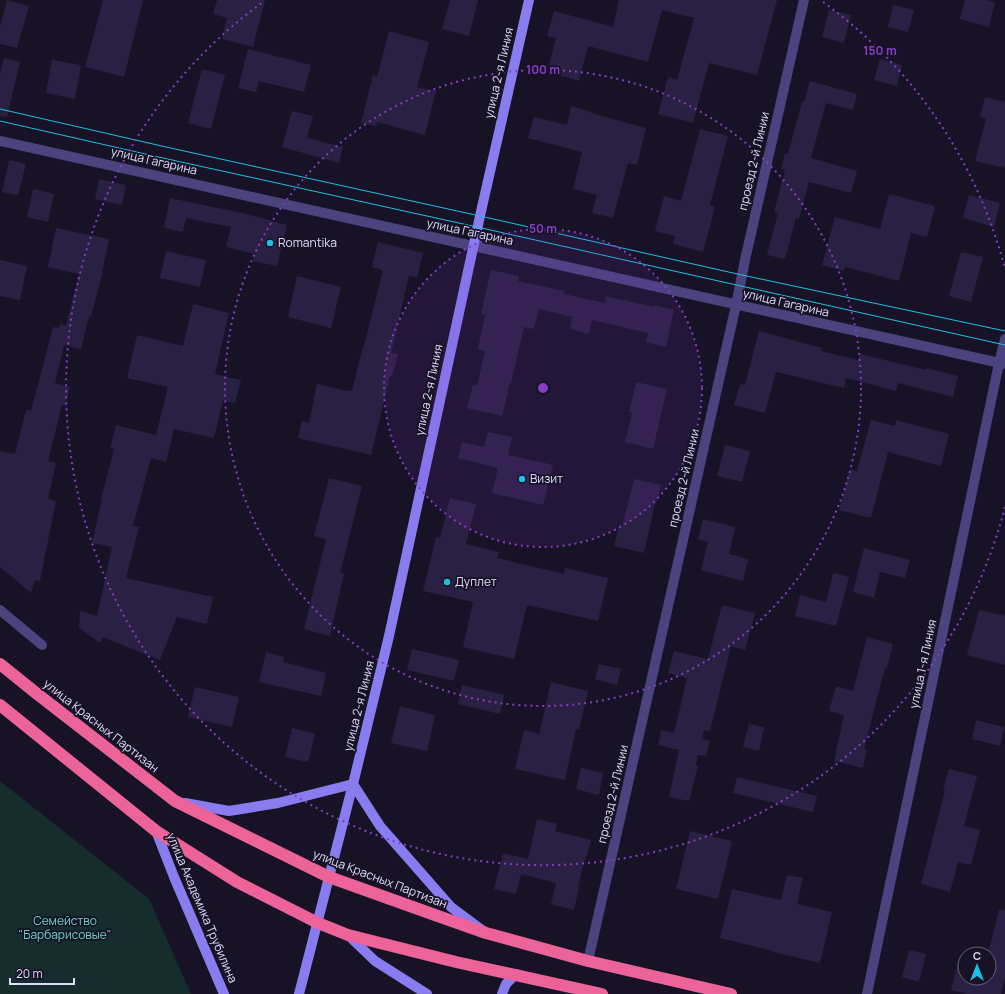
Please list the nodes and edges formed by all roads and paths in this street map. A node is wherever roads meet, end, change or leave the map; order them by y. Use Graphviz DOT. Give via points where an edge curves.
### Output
graph roads {
  1 [pos="529,0"];
  2 [pos="804,0"];
  3 [pos="0,141"];
  4 [pos="474,246"];
  5 [pos="736,305"];
  6 [pos="1005,339"];
  7 [pos="1002,364"];
  8 [pos="0,610"];
  9 [pos="42,645"];
  10 [pos="0,664"];
  11 [pos="0,705"];
  12 [pos="353,784"];
  13 [pos="175,801"];
  14 [pos="156,831"];
  15 [pos="329,877"];
  16 [pos="318,923"];
  17 [pos="486,933"];
  18 [pos="348,935"];
  19 [pos="588,961"];
  20 [pos="516,974"];
  21 [pos="224,994"];
  22 [pos="299,994"];
  23 [pos="427,994"];
  24 [pos="502,994"];
  25 [pos="602,994"];
  26 [pos="731,994"];
  27 [pos="867,994"];
  1 -- 4 [label="street, улица 2-я Линия"];
  2 -- 5 [label="street, проезд 2-й Линии"];
  3 -- 4 [label="street, улица Гагарина"];
  4 -- 5 [label="street, улица Гагарина"];
  4 -- 12 [label="street, улица 2-я Линия" via="389,636"];
  5 -- 7 [label="street, улица Гагарина"];
  5 -- 19 [label="street, проезд 2-й Линии"];
  6 -- 7 [label="street, улица 1-я Линия"];
  7 -- 27 [label="street, улица 1-я Линия"];
  8 -- 9 [label="street"];
  10 -- 13 [label="highway, улица Красных Партизан"];
  11 -- 14 [label="highway"];
  12 -- 13 [label="street" via="278,804 229,811"];
  12 -- 15 [label="street, улица 2-я Линия"];
  12 -- 17 [label="street" via="380,826 452,907"];
  13 -- 15 [label="highway, улица Красных Партизан"];
  14 -- 16 [label="highway" via="237,882"];
  14 -- 21 [label="street, улица Академика Трубилина"];
  15 -- 16 [label="street, улица 2-я Линия"];
  15 -- 17 [label="highway, улица Красных Партизан"];
  16 -- 18 [label="highway"];
  16 -- 22 [label="street"];
  17 -- 19 [label="highway, улица Красных Партизан"];
  18 -- 20 [label="highway"];
  18 -- 23 [label="street" via="375,960"];
  19 -- 26 [label="highway, улица Красных Партизан"];
  20 -- 24 [label="street" via="506,984"];
  20 -- 25 [label="highway"];
}
